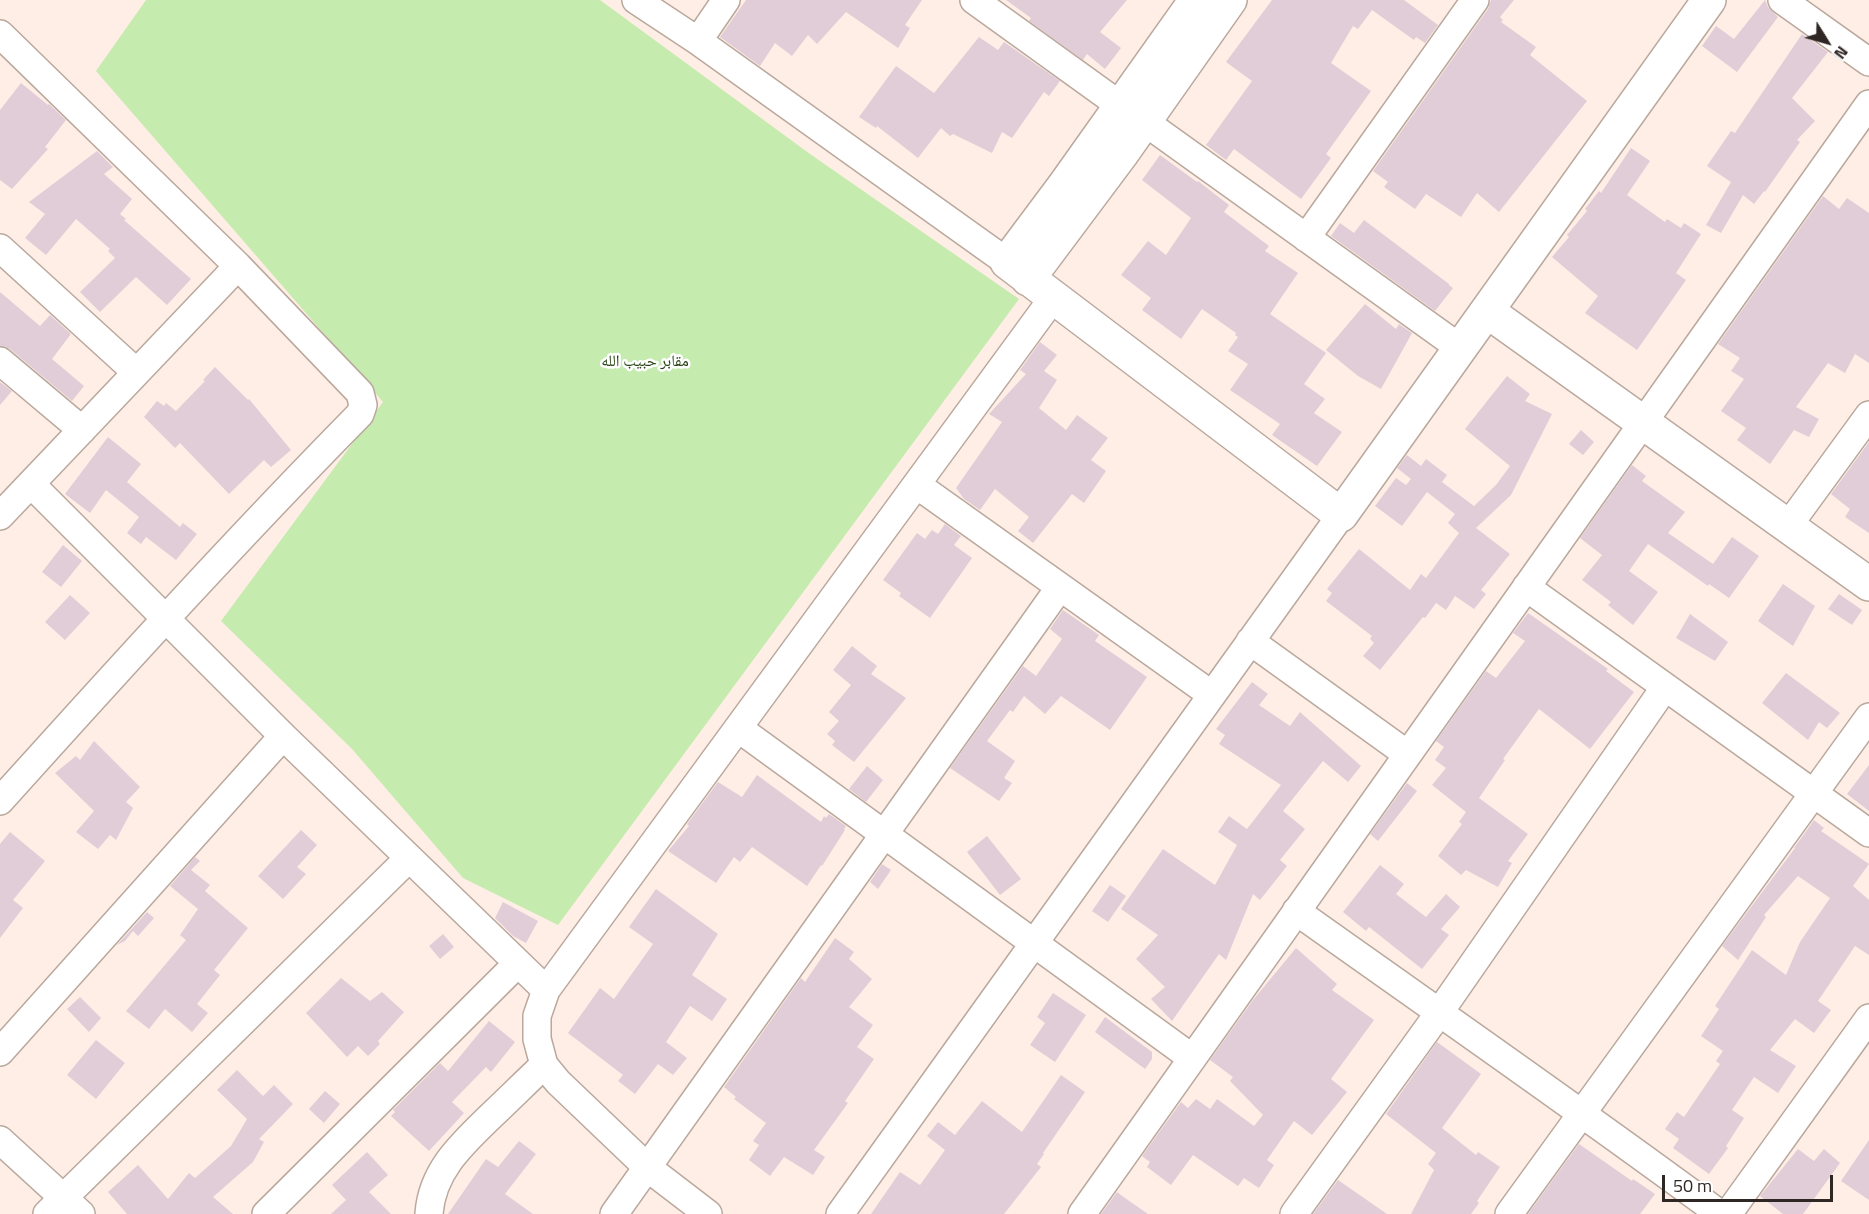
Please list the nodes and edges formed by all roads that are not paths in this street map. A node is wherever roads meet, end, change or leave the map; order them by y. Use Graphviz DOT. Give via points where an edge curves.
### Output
graph roads {
  1 [pos="636,0"];
  2 [pos="726,0"];
  3 [pos="974,0"];
  4 [pos="1196,0"];
  5 [pos="1230,0"];
  6 [pos="1475,0"];
  7 [pos="1709,0"];
  8 [pos="1782,0"];
  9 [pos="0,34"];
  10 [pos="698,41"];
  11 [pos="1869,62"];
  12 [pos="1869,104"];
  13 [pos="1133,114"];
  14 [pos="1306,238"];
  15 [pos="0,248"];
  16 [pos="238,266"];
  17 [pos="1017,271"];
  18 [pos="1053,298"];
  19 [pos="1487,311"];
  20 [pos="1460,348"];
  21 [pos="0,361"];
  22 [pos="136,372"];
  23 [pos="1869,415"];
  24 [pos="1643,423"];
  25 [pos="82,430"];
  26 [pos="31,484"];
  27 [pos="917,485"];
  28 [pos="1341,515"];
  29 [pos="0,516"];
  30 [pos="1788,526"];
  31 [pos="1869,584"];
  32 [pos="1060,587"];
  33 [pos="1526,587"];
  34 [pos="165,617"];
  35 [pos="1251,641"];
  36 [pos="1665,687"];
  37 [pos="1212,695"];
  38 [pos="1869,717"];
  39 [pos="738,728"];
  40 [pos="283,736"];
  41 [pos="1407,754"];
  42 [pos="1813,794"];
  43 [pos="0,801"];
  44 [pos="1869,833"];
  45 [pos="885,834"];
  46 [pos="409,858"];
  47 [pos="1296,911"];
  48 [pos="1034,943"];
  49 [pos="518,963"];
  50 [pos="546,990"];
  51 [pos="1438,1013"];
  52 [pos="1869,1018"];
  53 [pos="0,1052"];
  54 [pos="1192,1058"];
  55 [pos="544,1065"];
  56 [pos="1582,1112"];
  57 [pos="0,1140"];
  58 [pos="648,1168"];
  59 [pos="64,1209"];
  60 [pos="266,1214"];
  61 [pos="429,1214"];
  62 [pos="614,1214"];
  63 [pos="708,1214"];
  64 [pos="840,1214"];
  65 [pos="1082,1214"];
  66 [pos="1294,1214"];
  67 [pos="1509,1214"];
  68 [pos="1720,1214"];
  69 [pos="1728,1214"];
  1 -- 10 [label="street"];
  2 -- 10 [label="street"];
  3 -- 13 [label="street"];
  4 -- 13 [label="street"];
  5 -- 13 [label="street"];
  6 -- 14 [label="street"];
  7 -- 19 [label="street"];
  8 -- 11 [label="street"];
  9 -- 16 [label="street"];
  10 -- 17 [label="street"];
  12 -- 24 [label="street"];
  13 -- 14 [label="street"];
  13 -- 17 [label="street" via="1066,183"];
  14 -- 20 [label="street"];
  15 -- 22 [label="street"];
  16 -- 22 [label="street"];
  16 -- 34 [label="street" via="360,393 363,405 360,414"];
  17 -- 18 [label="street"];
  18 -- 27 [label="street"];
  18 -- 28 [label="street"];
  19 -- 20 [label="street"];
  19 -- 24 [label="street"];
  20 -- 28 [label="street"];
  21 -- 25 [label="street"];
  22 -- 25 [label="street"];
  23 -- 30 [label="street"];
  24 -- 30 [label="street"];
  24 -- 33 [label="street"];
  25 -- 26 [label="street"];
  26 -- 29 [label="street"];
  26 -- 34 [label="street"];
  27 -- 32 [label="street"];
  27 -- 39 [label="street"];
  28 -- 35 [label="street"];
  30 -- 31 [label="street"];
  32 -- 37 [label="street"];
  32 -- 45 [label="street"];
  33 -- 36 [label="street"];
  33 -- 41 [label="street"];
  34 -- 40 [label="street"];
  34 -- 43 [label="street"];
  35 -- 37 [label="street"];
  35 -- 41 [label="street"];
  36 -- 42 [label="street"];
  36 -- 51 [label="street"];
  37 -- 48 [label="street"];
  38 -- 42 [label="street"];
  39 -- 45 [label="street"];
  39 -- 50 [label="street"];
  40 -- 46 [label="street"];
  40 -- 53 [label="street"];
  41 -- 47 [label="street"];
  42 -- 44 [label="street"];
  42 -- 56 [label="street"];
  45 -- 48 [label="street"];
  45 -- 58 [label="street"];
  46 -- 49 [label="street"];
  46 -- 59 [label="street"];
  47 -- 51 [label="street"];
  47 -- 54 [label="street"];
  48 -- 54 [label="street"];
  48 -- 64 [label="street"];
  49 -- 50 [label="street"];
  49 -- 60 [label="street"];
  50 -- 55 [label="street" via="537,1016 537,1039"];
  51 -- 56 [label="street"];
  51 -- 66 [label="street"];
  52 -- 69 [label="street"];
  54 -- 65 [label="street"];
  55 -- 58 [label="street"];
  55 -- 61 [label="street" via="455,1150 439,1175"];
  56 -- 67 [label="street"];
  56 -- 68 [label="street"];
  57 -- 59 [label="street"];
  58 -- 62 [label="street"];
  58 -- 63 [label="street"];
}
